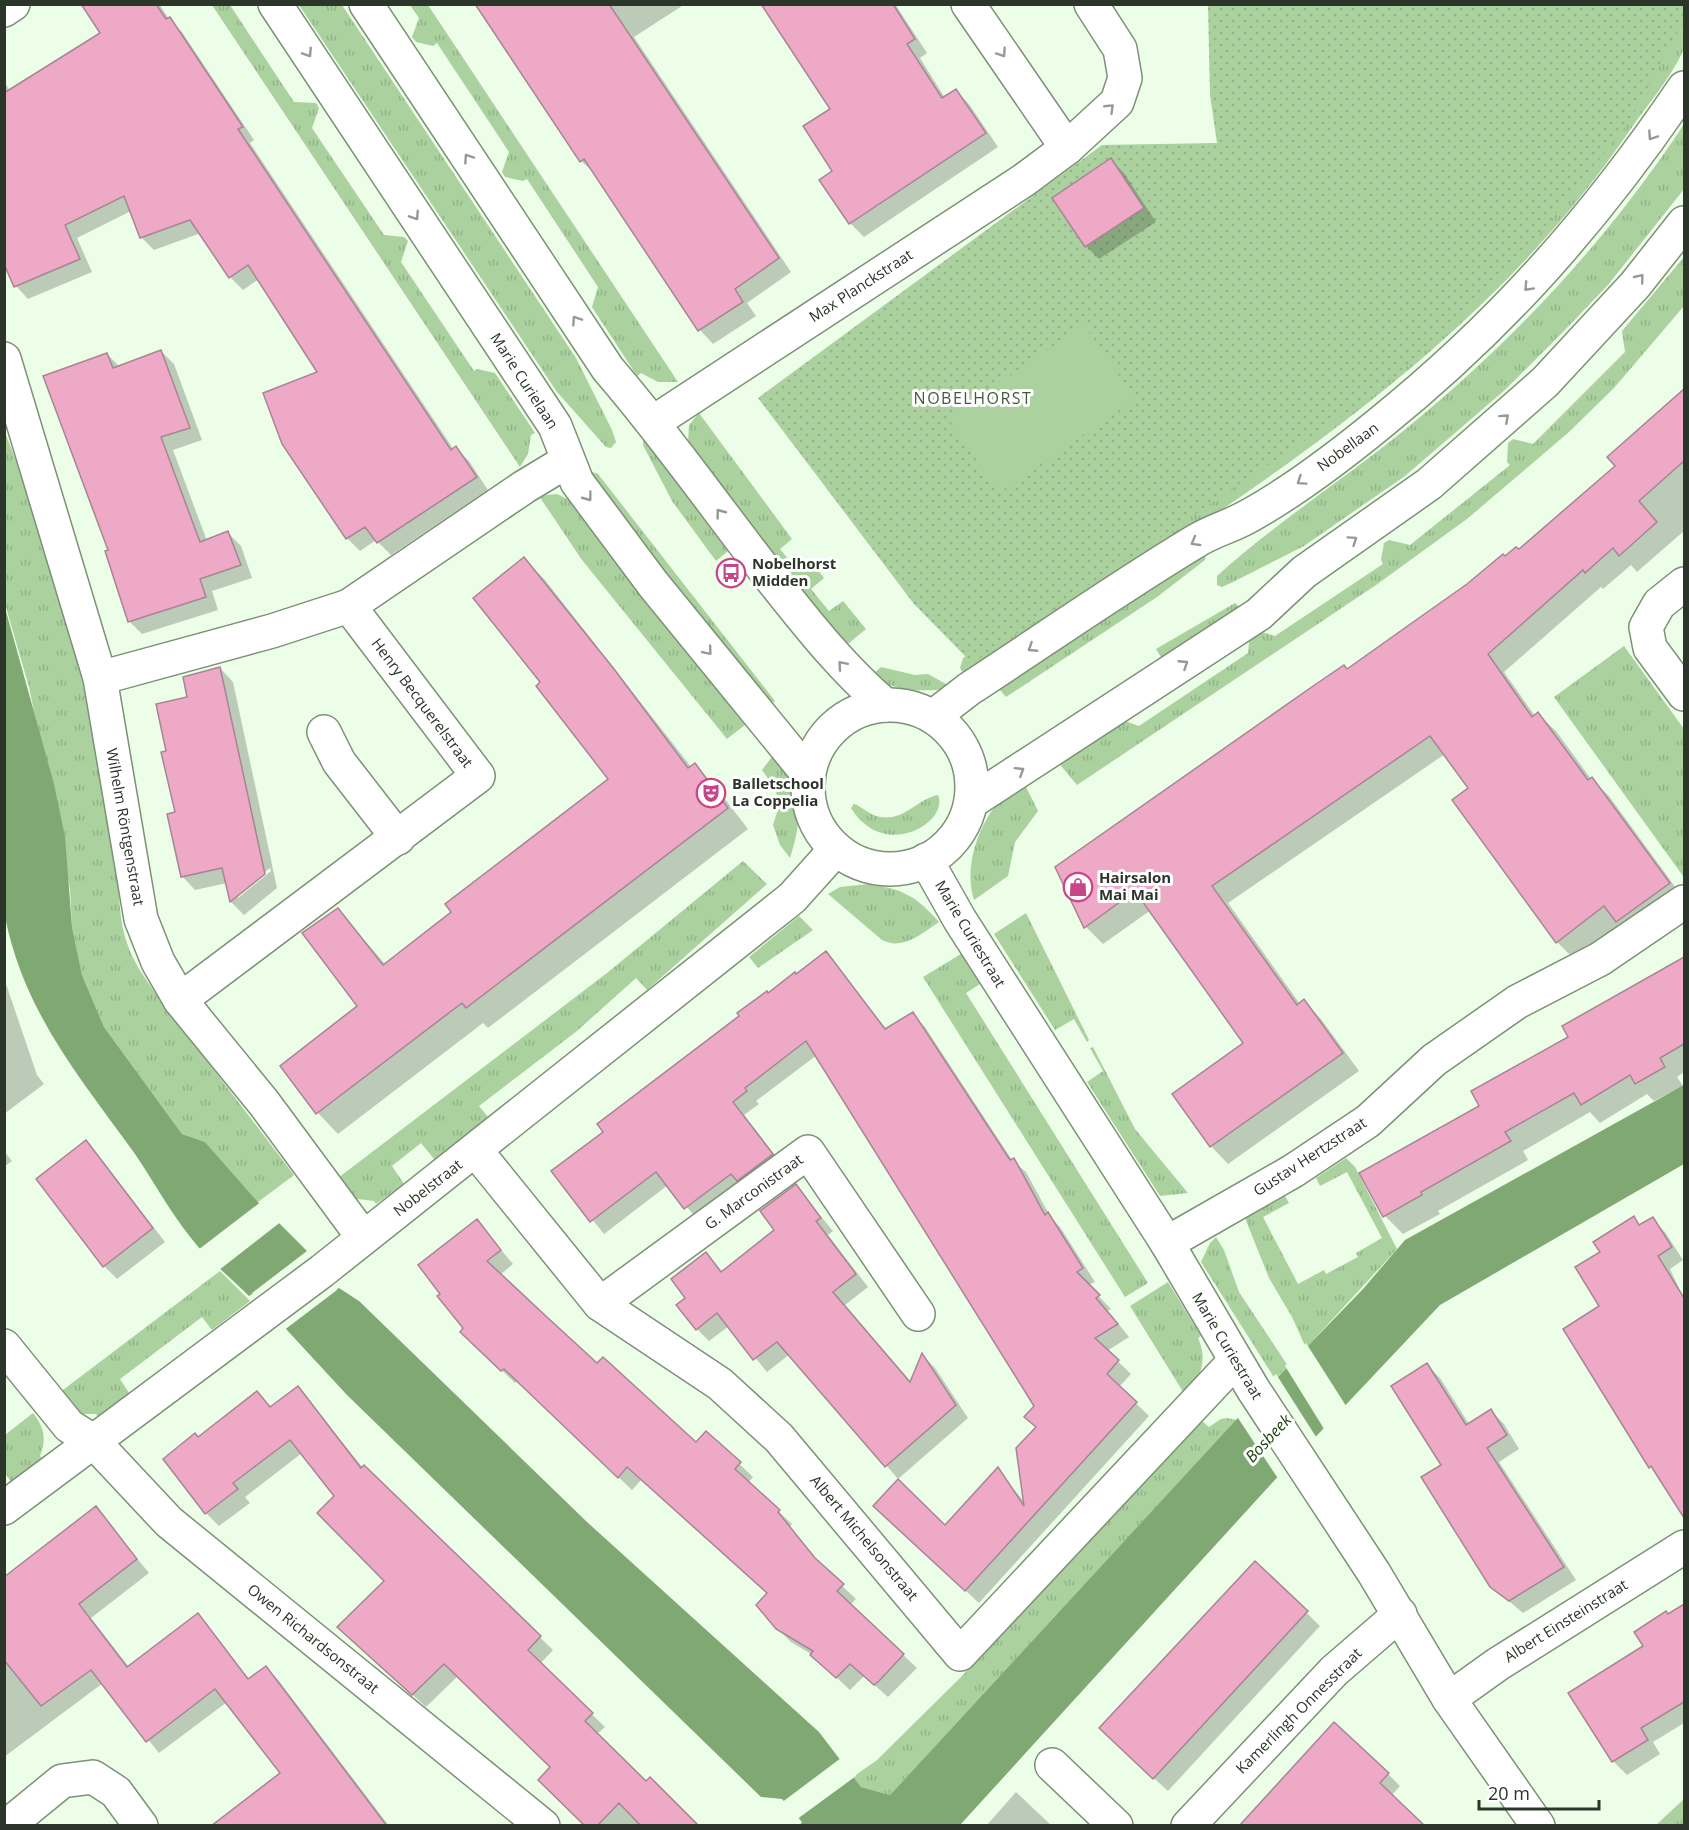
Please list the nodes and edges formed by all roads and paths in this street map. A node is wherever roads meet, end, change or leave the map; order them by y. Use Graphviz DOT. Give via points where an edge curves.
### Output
graph roads {
  1 [pos="13,4"];
  2 [pos="275,4"];
  3 [pos="366,4"];
  4 [pos="968,4"];
  5 [pos="1091,4"];
  6 [pos="4,10"];
  7 [pos="1684,88"];
  8 [pos="1067,148"];
  9 [pos="1684,223"];
  10 [pos="4,359"];
  11 [pos="654,422"];
  12 [pos="567,461"];
  13 [pos="1684,584"];
  14 [pos="349,606"];
  15 [pos="100,678"];
  16 [pos="1684,694"];
  17 [pos="885,705"];
  18 [pos="933,716"];
  19 [pos="324,732"];
  20 [pos="808,774"];
  21 [pos="970,802"];
  22 [pos="398,838"];
  23 [pos="836,849"];
  24 [pos="926,860"];
  25 [pos="1684,902"];
  26 [pos="180,1000"];
  27 [pos="476,1151"];
  28 [pos="363,1238"];
  29 [pos="1167,1243"];
  30 [pos="600,1304"];
  31 [pos="918,1314"];
  32 [pos="4,1346"];
  33 [pos="1235,1361"];
  34 [pos="93,1441"];
  35 [pos="4,1508"];
  36 [pos="1684,1547"];
  37 [pos="1400,1614"];
  38 [pos="1449,1699"];
  39 [pos="1052,1765"];
  40 [pos="1201,1821"];
  41 [pos="538,1824"];
  42 [pos="7,1826"];
  43 [pos="141,1826"];
  44 [pos="1116,1826"];
  45 [pos="1538,1826"];
  1 -- 6 [label="street"];
  2 -- 12 [label="street, Marie Curielaan, one-way" via="555,426"];
  11 -- 3 [label="street, one-way" via="608,369"];
  4 -- 8 [label="street, one-way"];
  8 -- 5 [label="street, Max Planckstraat, one-way" via="1117,102 1125,78 1120,49"];
  7 -- 18 [label="street, Nobellaan, one-way" via="1640,154 1562,251 1445,368 1379,425 1248,517 1198,540"];
  8 -- 11 [label="street, Max Planckstraat"];
  21 -- 9 [label="street, one-way" via="1259,614 1304,572 1428,484 1545,382 1635,285"];
  10 -- 15 [label="street, Wilhelm Röntgenstraat"];
  17 -- 11 [label="street, one-way" via="819,639"];
  12 -- 14 [label="street"];
  12 -- 20 [label="street, Marie Curielaan, one-way" via="577,482 653,584"];
  13 -- 16 [label="street" via="1659,604 1646,627 1650,648"];
  14 -- 15 [label="street"];
  14 -- 22 [label="street, Henry Becquerelstraat" via="478,776"];
  15 -- 26 [label="street, Wilhelm Röntgenstraat" via="141,919 158,962"];
  17 -- 18 [label="street" via="902,705"];
  17 -- 20 [label="street" via="854,713 833,727 819,745"];
  18 -- 21 [label="street" via="947,727 964,752 971,776"];
  19 -- 22 [label="street" via="339,762"];
  20 -- 23 [label="street" via="810,807 816,823"];
  21 -- 24 [label="street" via="960,830"];
  22 -- 26 [label="street, Henry Becquerelstraat"];
  23 -- 24 [label="street" via="870,867 908,867"];
  23 -- 27 [label="street, Nobelstraat" via="792,898"];
  24 -- 29 [label="street, Marie Curiestraat" via="960,920"];
  25 -- 29 [label="street, Gustav Hertzstraat" via="1599,959 1489,1021 1434,1060 1368,1121 1293,1171"];
  26 -- 28 [label="street, Wilhelm Röntgenstraat" via="264,1103"];
  27 -- 28 [label="street, Nobelstraat"];
  27 -- 30 [label="street, Albert Michelsonstraat"];
  28 -- 34 [label="street, Nobelstraat"];
  29 -- 33 [label="street, Marie Curiestraat"];
  30 -- 31 [label="street, G. Marconistraat" via="808,1152"];
  30 -- 33 [label="street, Albert Michelsonstraat" via="720,1384 779,1438 960,1654"];
  32 -- 34 [label="street, Owen Richardsonstraat" via="69,1426"];
  33 -- 37 [label="street, Marie Curiestraat"];
  34 -- 35 [label="street, Nobelstraat"];
  34 -- 41 [label="street, Owen Richardsonstraat" via="169,1522"];
  36 -- 38 [label="street, Albert Einsteinstraat"];
  37 -- 38 [label="street, Marie Curiestraat"];
  37 -- 40 [label="street, Kamerlingh Onnesstraat" via="1334,1671"];
  38 -- 45 [label="street, Marie Curiestraat"];
  39 -- 44 [label="street"];
  42 -- 43 [label="street" via="62,1781 93,1777 116,1792"];
}
